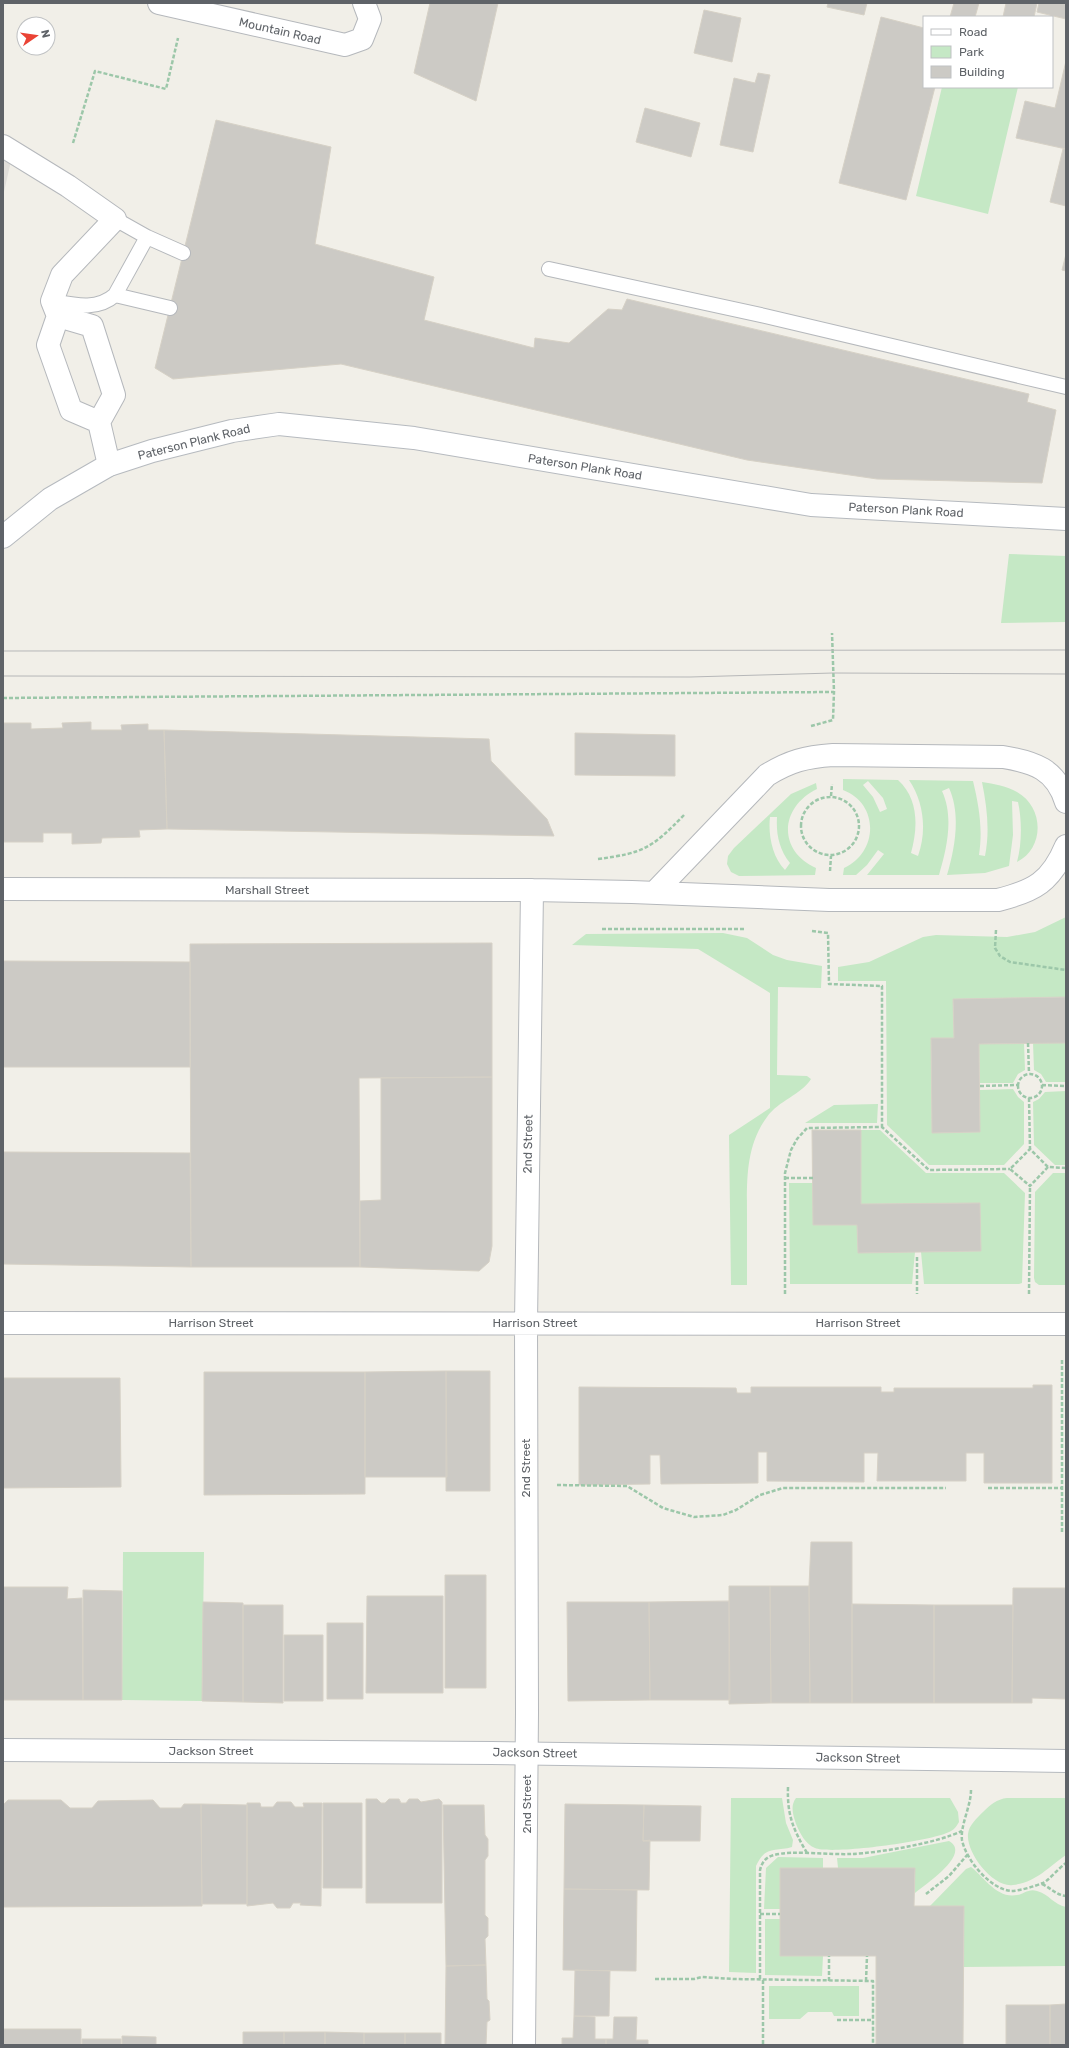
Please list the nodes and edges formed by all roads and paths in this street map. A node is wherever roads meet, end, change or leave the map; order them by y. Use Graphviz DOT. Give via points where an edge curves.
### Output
graph roads {
  1 [pos="159,3"];
  2 [pos="364,3"];
  3 [pos="179,35"];
  4 [pos="73,143"];
  5 [pos="3,146"];
  6 [pos="114,219"];
  7 [pos="147,237"];
  8 [pos="183,252"];
  9 [pos="549,269"];
  10 [pos="115,295"];
  11 [pos="55,308"];
  12 [pos="170,308"];
  13 [pos="1066,387"];
  14 [pos="99,422"];
  15 [pos="109,465"];
  16 [pos="1066,519"];
  17 [pos="3,537"];
  18 [pos="832,633"];
  19 [pos="834,692"];
  20 [pos="3,698"];
  21 [pos="833,720"];
  22 [pos="1066,802"];
  23 [pos="1066,846"];
  24 [pos="831,856"];
  25 [pos="830,875"];
  26 [pos="3,889"];
  27 [pos="532,890"];
  28 [pos="654,893"];
  29 [pos="998,900"];
  30 [pos="602,929"];
  31 [pos="749,929"];
  32 [pos="807,931"];
  33 [pos="1066,970"];
  34 [pos="1028,1043"];
  35 [pos="1029,1073"];
  36 [pos="1018,1085"];
  37 [pos="1042,1085"];
  38 [pos="980,1086"];
  39 [pos="1066,1086"];
  40 [pos="1029,1098"];
  41 [pos="882,1127"];
  42 [pos="1030,1148"];
  43 [pos="1048,1167"];
  44 [pos="1066,1168"];
  45 [pos="1010,1169"];
  46 [pos="785,1178"];
  47 [pos="813,1178"];
  48 [pos="1030,1186"];
  49 [pos="917,1257"];
  50 [pos="785,1294"];
  51 [pos="917,1294"];
  52 [pos="1029,1295"];
  53 [pos="3,1323"];
  54 [pos="526,1323"];
  55 [pos="1066,1324"];
  56 [pos="1062,1360"];
  57 [pos="552,1485"];
  58 [pos="946,1488"];
  59 [pos="988,1488"];
  60 [pos="1062,1488"];
  61 [pos="1062,1532"];
  62 [pos="3,1750"];
  63 [pos="527,1753"];
  64 [pos="1066,1761"];
  65 [pos="788,1787"];
  66 [pos="971,1787"];
  67 [pos="962,1831"];
  68 [pos="807,1854"];
  69 [pos="968,1854"];
  70 [pos="1066,1863"];
  71 [pos="1042,1883"];
  72 [pos="926,1894"];
  73 [pos="1066,1896"];
  74 [pos="760,1914"];
  75 [pos="780,1914"];
  76 [pos="829,1956"];
  77 [pos="867,1956"];
  78 [pos="655,1979"];
  79 [pos="762,1979"];
  80 [pos="829,1980"];
  81 [pos="866,1981"];
  82 [pos="837,2020"];
  83 [pos="872,2020"];
  84 [pos="524,2045"];
  85 [pos="763,2045"];
  86 [pos="873,2045"];
  1 -- 2 [label="street, Mountain Road" via="345,45 362,39 370,19"];
  3 -- 4 [label="path" via="166,89 95,71"];
  5 -- 6 [label="street" via="68,186"];
  6 -- 7 [label="lane"];
  6 -- 11 [label="street" via="62,275"];
  7 -- 8 [label="lane"];
  7 -- 10 [label="lane"];
  9 -- 13 [label="lane" via="765,316"];
  10 -- 11 [label="lane" via="109,301 89,306"];
  10 -- 12 [label="lane"];
  11 -- 14 [label="street" via="48,345 71,410"];
  11 -- 14 [label="street" via="92,326 114,395"];
  14 -- 15 [label="street"];
  15 -- 16 [label="street, Paterson Plank Road" via="152,451 232,431 279,424 414,438 811,504"];
  15 -- 17 [label="street, Paterson Plank Road" via="50,499"];
  18 -- 19 [label="path"];
  19 -- 20 [label="path"];
  19 -- 21 [label="path"];
  22 -- 28 [label="street" via="1062,789 1052,775 1039,766 1023,760 1003,757 806,757 785,764 767,775"];
  23 -- 29 [label="street, Marshall Street" via="1050,875 1035,888"];
  24 -- 24 [label="path" via="849,849 856,841 859,827 856,812 850,804 832,796 818,800 807,808 802,816 801,825 806,843 821,854"];
  24 -- 25 [label="path"];
  26 -- 27 [label="street, Marshall Street"];
  27 -- 28 [label="street, Marshall Street"];
  27 -- 54 [label="street, 2nd Street"];
  28 -- 29 [label="street, Marshall Street" via="829,900"];
  29 -- 33 [label="path" via="995,948 1000,956 1010,962"];
  30 -- 31 [label="path"];
  32 -- 41 [label="path" via="828,933 829,984 882,986"];
  34 -- 35 [label="path"];
  35 -- 36 [label="path" via="1022,1077"];
  35 -- 37 [label="path" via="1040,1078"];
  36 -- 38 [label="path"];
  36 -- 40 [label="path" via="1022,1095"];
  37 -- 39 [label="path"];
  37 -- 40 [label="path" via="1042,1090 1037,1096"];
  40 -- 42 [label="path"];
  41 -- 45 [label="path" via="928,1170"];
  41 -- 46 [label="path" via="807,1128 791,1150"];
  42 -- 43 [label="path"];
  42 -- 45 [label="path"];
  43 -- 44 [label="path"];
  43 -- 48 [label="path"];
  45 -- 48 [label="path"];
  46 -- 47 [label="path"];
  46 -- 50 [label="path"];
  48 -- 52 [label="path"];
  49 -- 51 [label="path"];
  53 -- 54 [label="street, Harrison Street"];
  54 -- 55 [label="street, Harrison Street"];
  54 -- 63 [label="street, 2nd Street"];
  56 -- 60 [label="path"];
  57 -- 58 [label="path" via="627,1486 663,1508 694,1517 736,1510 760,1495 783,1488"];
  59 -- 60 [label="path"];
  60 -- 61 [label="path"];
  62 -- 63 [label="street, Jackson Street"];
  63 -- 64 [label="street, Jackson Street"];
  63 -- 84 [label="street, 2nd Street"];
  65 -- 68 [label="path" via="790,1821"];
  66 -- 67 [label="path" via="969,1808"];
  67 -- 68 [label="path" via="939,1840 875,1851"];
  67 -- 69 [label="path" via="962,1841"];
  68 -- 74 [label="path" via="778,1854 764,1861 760,1870"];
  69 -- 71 [label="path" via="986,1878 1004,1889 1020,1890"];
  69 -- 72 [label="path" via="949,1876"];
  70 -- 71 [label="path"];
  71 -- 73 [label="path"];
  74 -- 75 [label="path"];
  74 -- 79 [label="path"];
  76 -- 80 [label="path"];
  77 -- 81 [label="path"];
  78 -- 79 [label="path"];
  79 -- 80 [label="path"];
  79 -- 85 [label="path"];
  80 -- 81 [label="path"];
  81 -- 83 [label="path" via="873,1982"];
  82 -- 83 [label="path"];
  83 -- 86 [label="path"];
}
